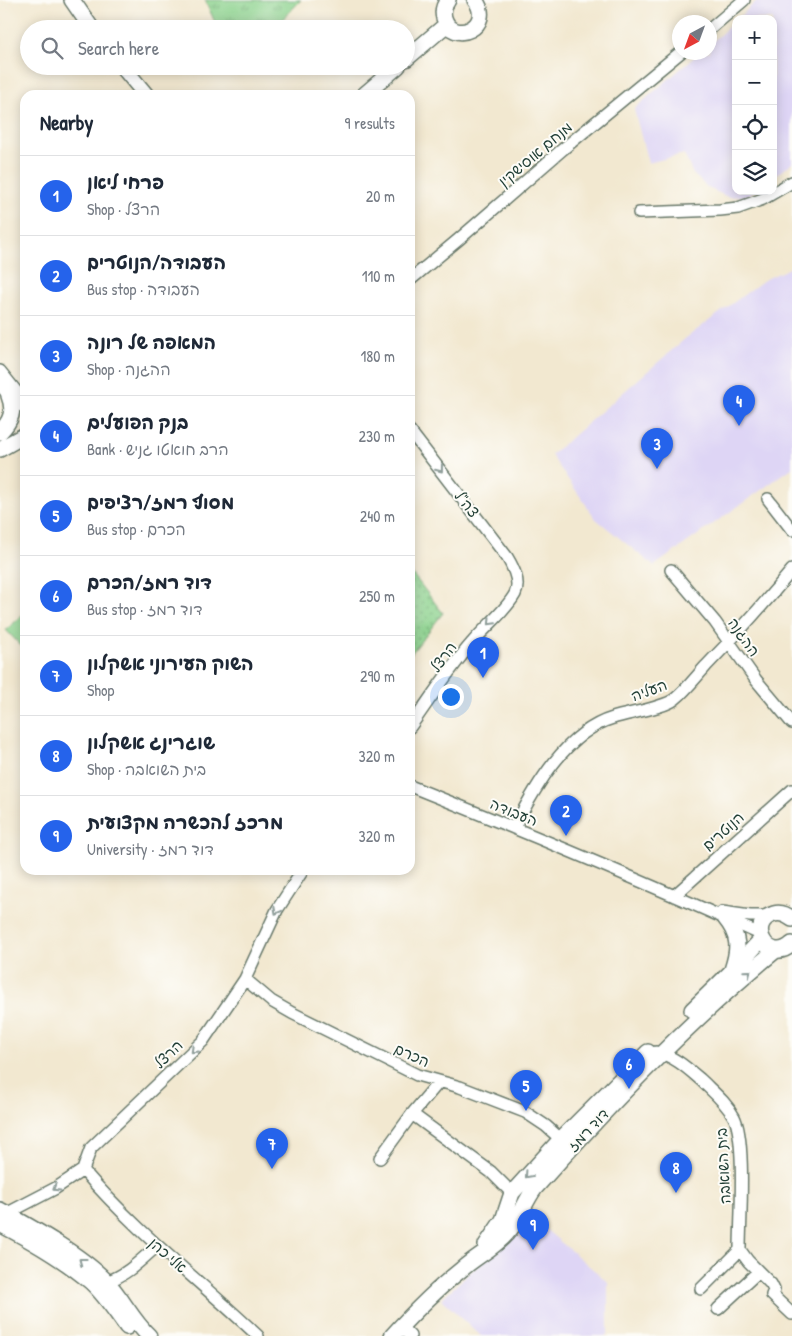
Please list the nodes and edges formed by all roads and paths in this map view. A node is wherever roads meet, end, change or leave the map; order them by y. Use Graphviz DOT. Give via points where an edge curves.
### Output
graph roads {
  1 [pos="72,0"];
  2 [pos="448,0"];
  3 [pos="476,0"];
  4 [pos="744,0"];
  5 [pos="86,20"];
  6 [pos="717,23"];
  7 [pos="447,24"];
  8 [pos="415,51"];
  9 [pos="672,59"];
  10 [pos="129,75"];
  11 [pos="387,75"];
  12 [pos="142,90"];
  13 [pos="370,90"];
  14 [pos="792,182"];
  15 [pos="639,213"];
  16 [pos="415,276"];
  17 [pos="0,370"];
  18 [pos="5,391"];
  19 [pos="20,394"];
  20 [pos="20,404"];
  21 [pos="20,421"];
  22 [pos="0,432"];
  23 [pos="415,437"];
  24 [pos="20,438"];
  25 [pos="0,449"];
  26 [pos="768,499"];
  27 [pos="792,530"];
  28 [pos="670,570"];
  29 [pos="792,570"];
  30 [pos="517,582"];
  31 [pos="730,642"];
  32 [pos="415,720"];
  33 [pos="792,723"];
  34 [pos="415,788"];
  35 [pos="792,790"];
  36 [pos="514,828"];
  37 [pos="300,875"];
  38 [pos="674,896"];
  39 [pos="689,902"];
  40 [pos="792,905"];
  41 [pos="779,916"];
  42 [pos="725,918"];
  43 [pos="761,937"];
  44 [pos="788,946"];
  45 [pos="732,971"];
  46 [pos="245,979"];
  47 [pos="655,1052"];
  48 [pos="439,1082"];
  49 [pos="412,1114"];
  50 [pos="566,1143"];
  51 [pos="380,1158"];
  52 [pos="83,1170"];
  53 [pos="512,1192"];
  54 [pos="2,1216"];
  55 [pos="157,1246"];
  56 [pos="740,1250"];
  57 [pos="478,1256"];
  58 [pos="758,1272"];
  59 [pos="106,1282"];
  60 [pos="701,1290"];
  61 [pos="718,1309"];
  62 [pos="792,1314"];
  63 [pos="401,1333"];
  64 [pos="134,1336"];
  65 [pos="149,1336"];
  66 [pos="258,1336"];
  1 -- 5 [label="street"];
  2 -- 7 [label="street" via="443,13"];
  3 -- 7 [label="street" via="481,12 474,27 463,32"];
  4 -- 6 [label="street"];
  7 -- 8 [label="street"];
  9 -- 16 [label="street, מנחם אוסישקין"];
  10 -- 12 [label="street"];
  11 -- 13 [label="street"];
  14 -- 15 [label="street" via="738,208"];
  17 -- 19 [label="street"];
  18 -- 20 [label="street"];
  18 -- 22 [label="street" via="13,411"];
  21 -- 22 [label="street"];
  23 -- 30 [label="street, צה\"ל, one-way" via="507,557"];
  24 -- 25 [label="street"];
  26 -- 27 [label="street"];
  28 -- 31 [label="street, ההגנה"];
  29 -- 31 [label="street, העליה"];
  30 -- 32 [label="street, הרצל, one-way" via="515,593 471,643"];
  31 -- 33 [label="street, ההגנה"];
  31 -- 36 [label="street, העליה" via="674,700 595,724 582,734 551,767"];
  34 -- 36 [label="street, העבודה"];
  35 -- 38 [label="street, הנוטרים"];
  36 -- 38 [label="street, העבודה"];
  37 -- 46 [label="street, הרצל, one-way" via="277,910"];
  38 -- 39 [label="street, העבודה"];
  39 -- 41 [label="street, העבודה" via="730,914"];
  39 -- 42 [label="street, העבודה"];
  40 -- 41 [label="street"];
  41 -- 43 [label="street, דוד רמז" via="761,925"];
  42 -- 43 [label="street, העבודה"];
  42 -- 45 [label="street" via="737,940"];
  43 -- 44 [label="street" via="770,948"];
  43 -- 45 [label="street, דוד רמז"];
  47 -- 44 [label="street, דוד רמז, one-way" via="734,984"];
  45 -- 47 [label="street, דוד רמז"];
  46 -- 48 [label="street, הכרם" via="270,1002 417,1075"];
  46 -- 52 [label="street, הרצל, one-way" via="203,1041 92,1148"];
  47 -- 50 [label="street, דוד רמז"];
  47 -- 56 [label="street, בית השואבה" via="677,1061 699,1078 725,1103 735,1118 739,1132"];
  48 -- 49 [label="street"];
  48 -- 50 [label="street, הכרם" via="525,1112"];
  49 -- 51 [label="street"];
  49 -- 53 [label="street" via="491,1172"];
  50 -- 53 [label="street, דוד רמז, one-way"];
  50 -- 57 [label="street, דוד רמז" via="530,1194 514,1226 499,1242"];
  52 -- 54 [label="street, one-way"];
  52 -- 55 [label="street, אלי כהן" via="110,1202"];
  53 -- 57 [label="street, דוד רמז" via="502,1220"];
  59 -- 54 [label="street, one-way" via="72,1254"];
  54 -- 64 [label="street" via="91,1283"];
  55 -- 59 [label="street" via="132,1268"];
  55 -- 66 [label="street, אלי כהן"];
  56 -- 58 [label="street"];
  56 -- 60 [label="street"];
  57 -- 63 [label="street, דוד רמז" via="439,1289"];
  58 -- 61 [label="street"];
  58 -- 62 [label="street" via="771,1284 772,1295"];
  59 -- 65 [label="street"];
}
